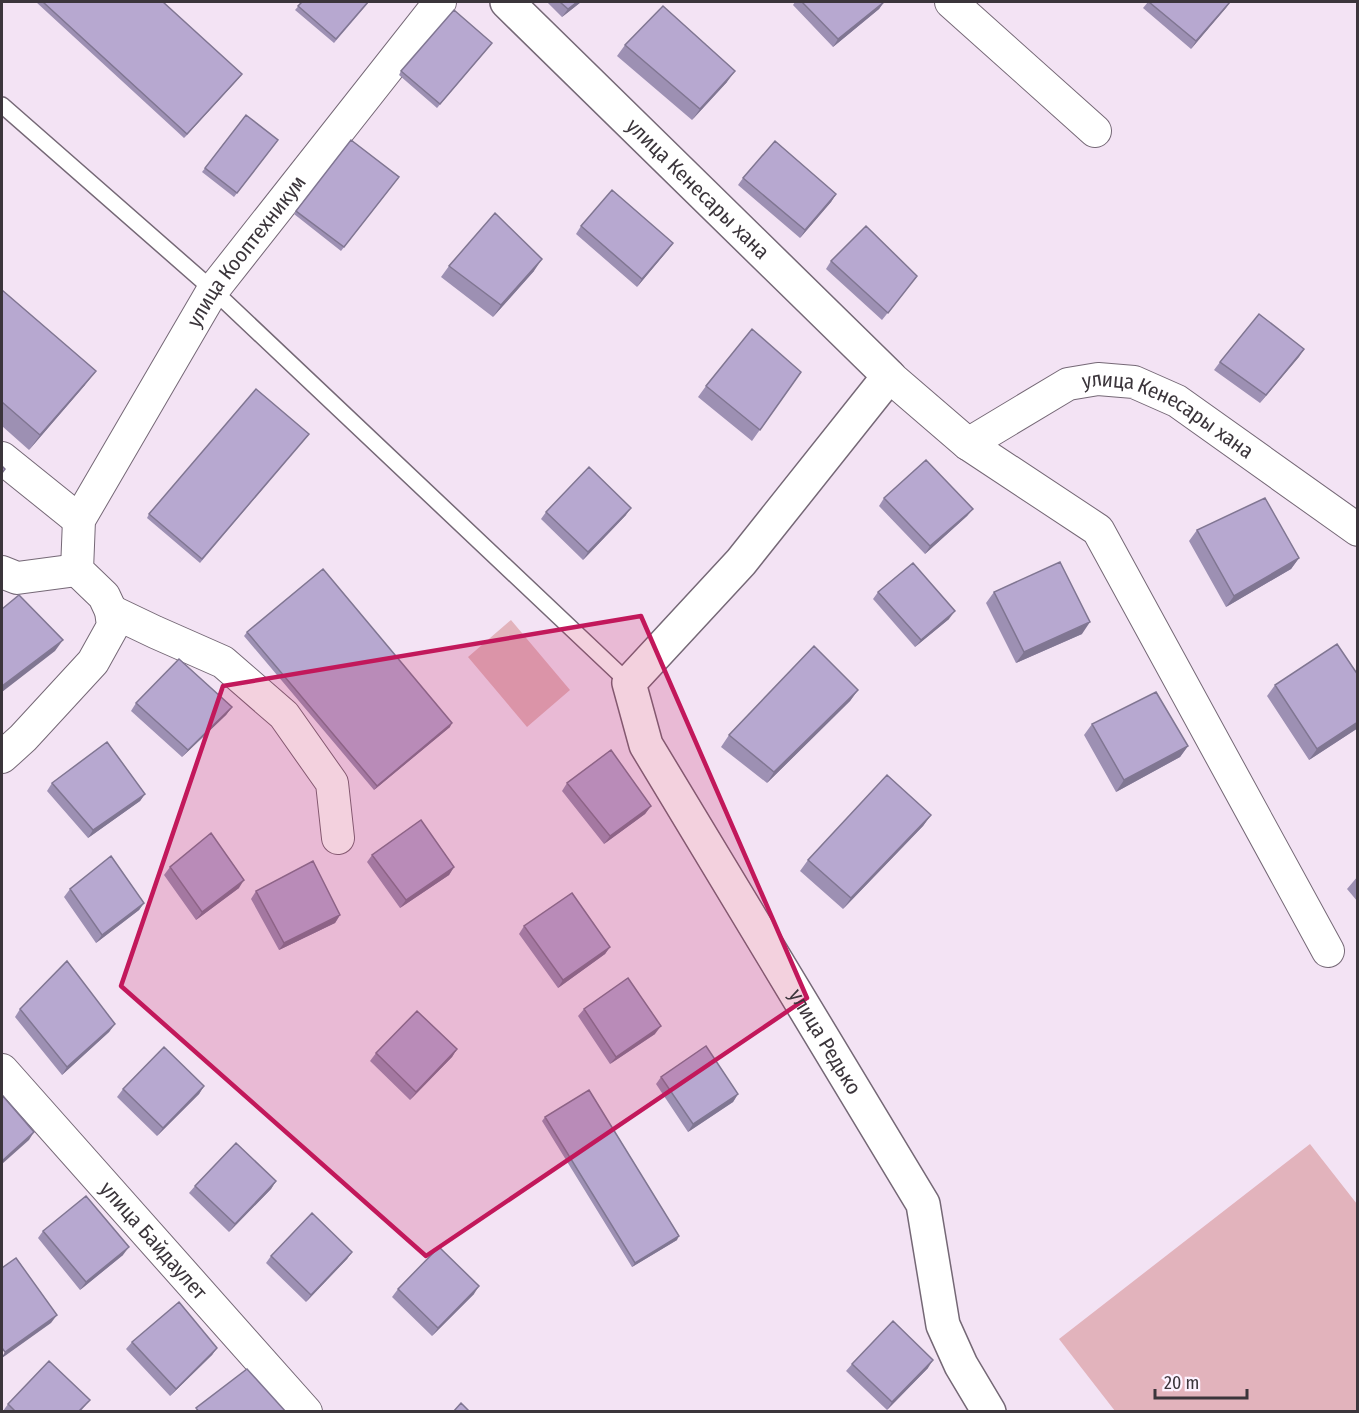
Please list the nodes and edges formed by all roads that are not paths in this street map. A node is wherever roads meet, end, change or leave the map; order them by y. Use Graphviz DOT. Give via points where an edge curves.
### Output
graph roads {
  1 [pos="440,2"];
  2 [pos="507,2"];
  3 [pos="951,2"];
  4 [pos="2,105"];
  5 [pos="1095,131"];
  6 [pos="213,290"];
  7 [pos="889,376"];
  8 [pos="968,444"];
  9 [pos="2,458"];
  10 [pos="79,520"];
  11 [pos="1358,530"];
  12 [pos="77,570"];
  13 [pos="2,572"];
  14 [pos="111,611"];
  15 [pos="629,683"];
  16 [pos="2,757"];
  17 [pos="338,838"];
  18 [pos="1328,951"];
  19 [pos="2,1070"];
  20 [pos="306,1412"];
  21 [pos="989,1412"];
  1 -- 6 [label="street, улица Кооптехникум"];
  2 -- 7 [label="street, улица Кенесары хана"];
  3 -- 5 [label="street"];
  4 -- 6 [label="lane"];
  6 -- 10 [label="street, улица Кооптехникум"];
  6 -- 15 [label="lane"];
  7 -- 8 [label="street"];
  7 -- 15 [label="street" via="741,562"];
  8 -- 11 [label="street, улица Кенесары хана" via="1068,384 1098,379 1134,382 1177,401"];
  8 -- 18 [label="street" via="1098,530"];
  9 -- 10 [label="street"];
  10 -- 12 [label="street"];
  12 -- 13 [label="street" via="17,578"];
  12 -- 14 [label="street" via="104,596"];
  14 -- 16 [label="street" via="113,626 93,662"];
  14 -- 17 [label="street" via="224,662 284,715 332,783"];
  15 -- 21 [label="street, улица Редько" via="646,745 924,1204 943,1325"];
  19 -- 20 [label="street, улица Байдаулет"];
}
